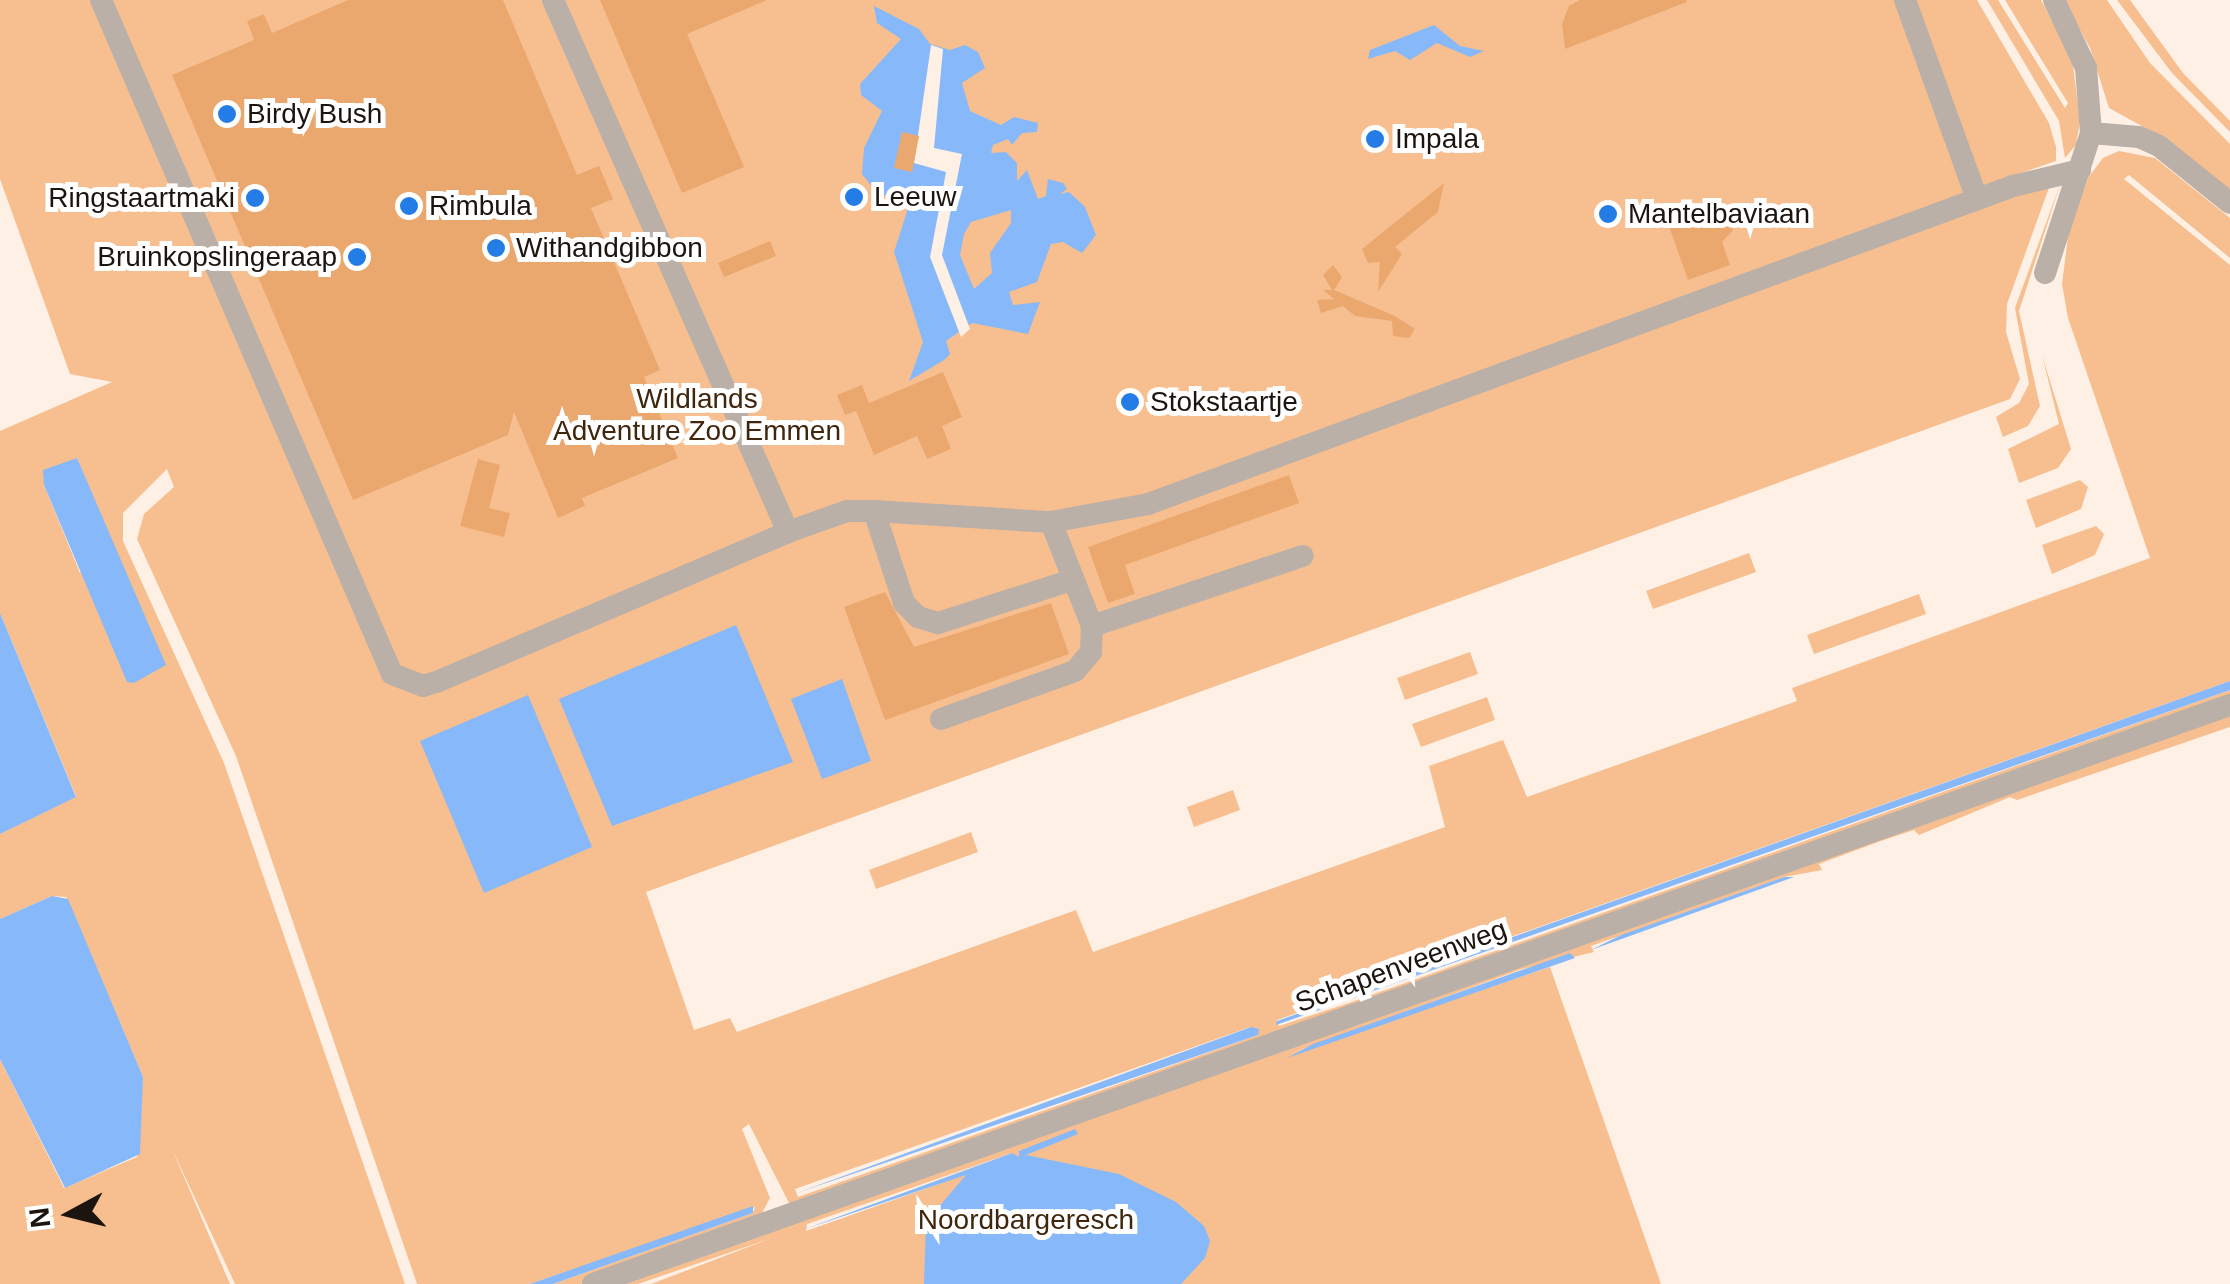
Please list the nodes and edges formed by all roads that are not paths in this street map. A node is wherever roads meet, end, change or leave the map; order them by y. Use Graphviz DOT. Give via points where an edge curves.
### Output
graph roads {
  1 [pos="101,0"];
  2 [pos="553,0"];
  3 [pos="1905,0"];
  4 [pos="2054,0"];
  5 [pos="2092,133"];
  6 [pos="2080,170"];
  7 [pos="1977,199"];
  8 [pos="2230,203"];
  9 [pos="2044,274"];
  10 [pos="874,510"];
  11 [pos="1051,522"];
  12 [pos="788,532"];
  13 [pos="1302,556"];
  14 [pos="1072,580"];
  15 [pos="1092,626"];
  16 [pos="2230,705"];
  17 [pos="941,718"];
  18 [pos="593,1284"];
  1 -- 12 [label="street" via="392,674 423,686 438,681"];
  2 -- 12 [label="street"];
  3 -- 7 [label="street"];
  4 -- 5 [label="street" via="2086,68"];
  5 -- 6 [label="street"];
  5 -- 8 [label="street" via="2139,137 2159,146"];
  6 -- 7 [label="street" via="2046,174"];
  6 -- 9 [label="street"];
  7 -- 11 [label="street" via="1148,504"];
  10 -- 11 [label="street"];
  10 -- 12 [label="street"];
  10 -- 14 [label="street" via="904,603 918,617 958,620"];
  11 -- 14 [label="street"];
  13 -- 15 [label="street"];
  14 -- 15 [label="street"];
  15 -- 17 [label="street" via="1091,652 1075,671"];
  16 -- 18 [label="street, Schapenveenweg"];
}
